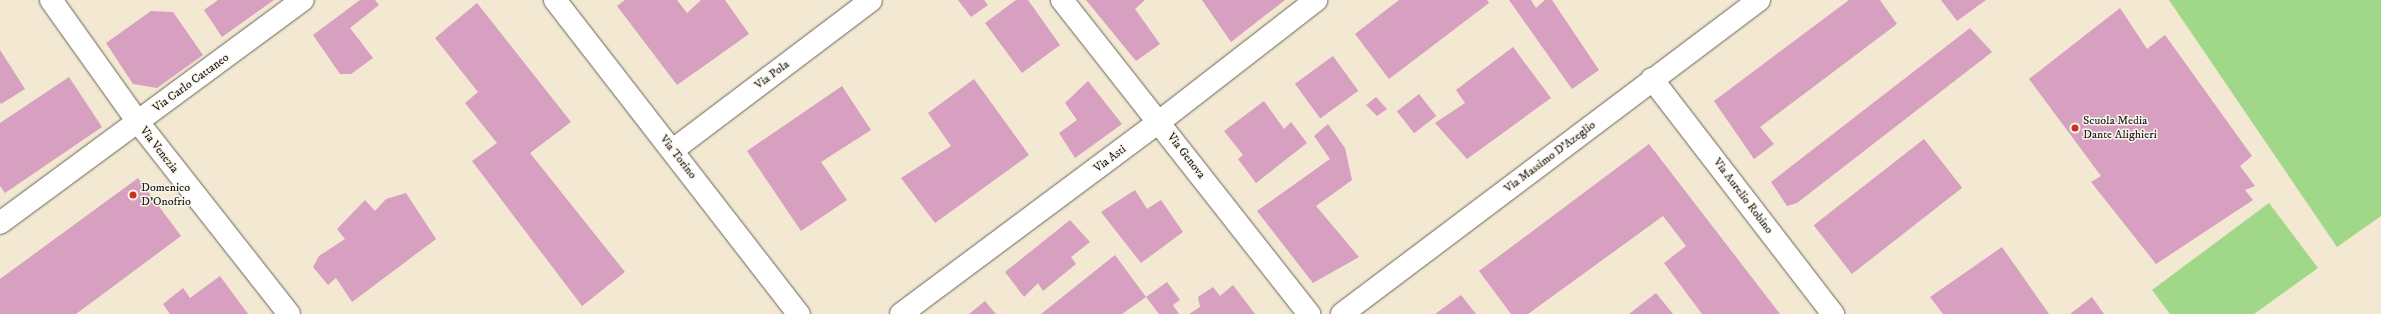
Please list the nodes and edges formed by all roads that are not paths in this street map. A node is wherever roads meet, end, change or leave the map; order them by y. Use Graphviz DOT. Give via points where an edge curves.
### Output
graph roads {
  1 [pos="51,0"];
  2 [pos="304,0"];
  3 [pos="555,0"];
  4 [pos="871,0"];
  5 [pos="1062,0"];
  6 [pos="1316,0"];
  7 [pos="1758,0"];
  8 [pos="1652,79"];
  9 [pos="138,122"];
  10 [pos="1159,122"];
  11 [pos="673,150"];
  12 [pos="0,223"];
  13 [pos="288,314"];
  14 [pos="799,314"];
  15 [pos="901,314"];
  16 [pos="1309,314"];
  17 [pos="1342,314"];
  18 [pos="1833,314"];
  1 -- 9 [label="street, Via Venezia"];
  2 -- 9 [label="street, Via Carlo Cattaneo"];
  3 -- 11 [label="street, Via Torino"];
  4 -- 11 [label="street, Via Pola"];
  5 -- 10 [label="street, Via Genova"];
  6 -- 10 [label="street, Via Asti"];
  7 -- 8 [label="street, Via Massimo D'Azeglio"];
  8 -- 17 [label="street, Via Massimo D'Azeglio"];
  8 -- 18 [label="street, Via Aurelio Robino"];
  9 -- 12 [label="street, Via Carlo Cattaneo"];
  9 -- 13 [label="street, Via Venezia"];
  10 -- 15 [label="street, Via Asti"];
  10 -- 16 [label="street, Via Genova"];
  11 -- 14 [label="street, Via Torino"];
}
